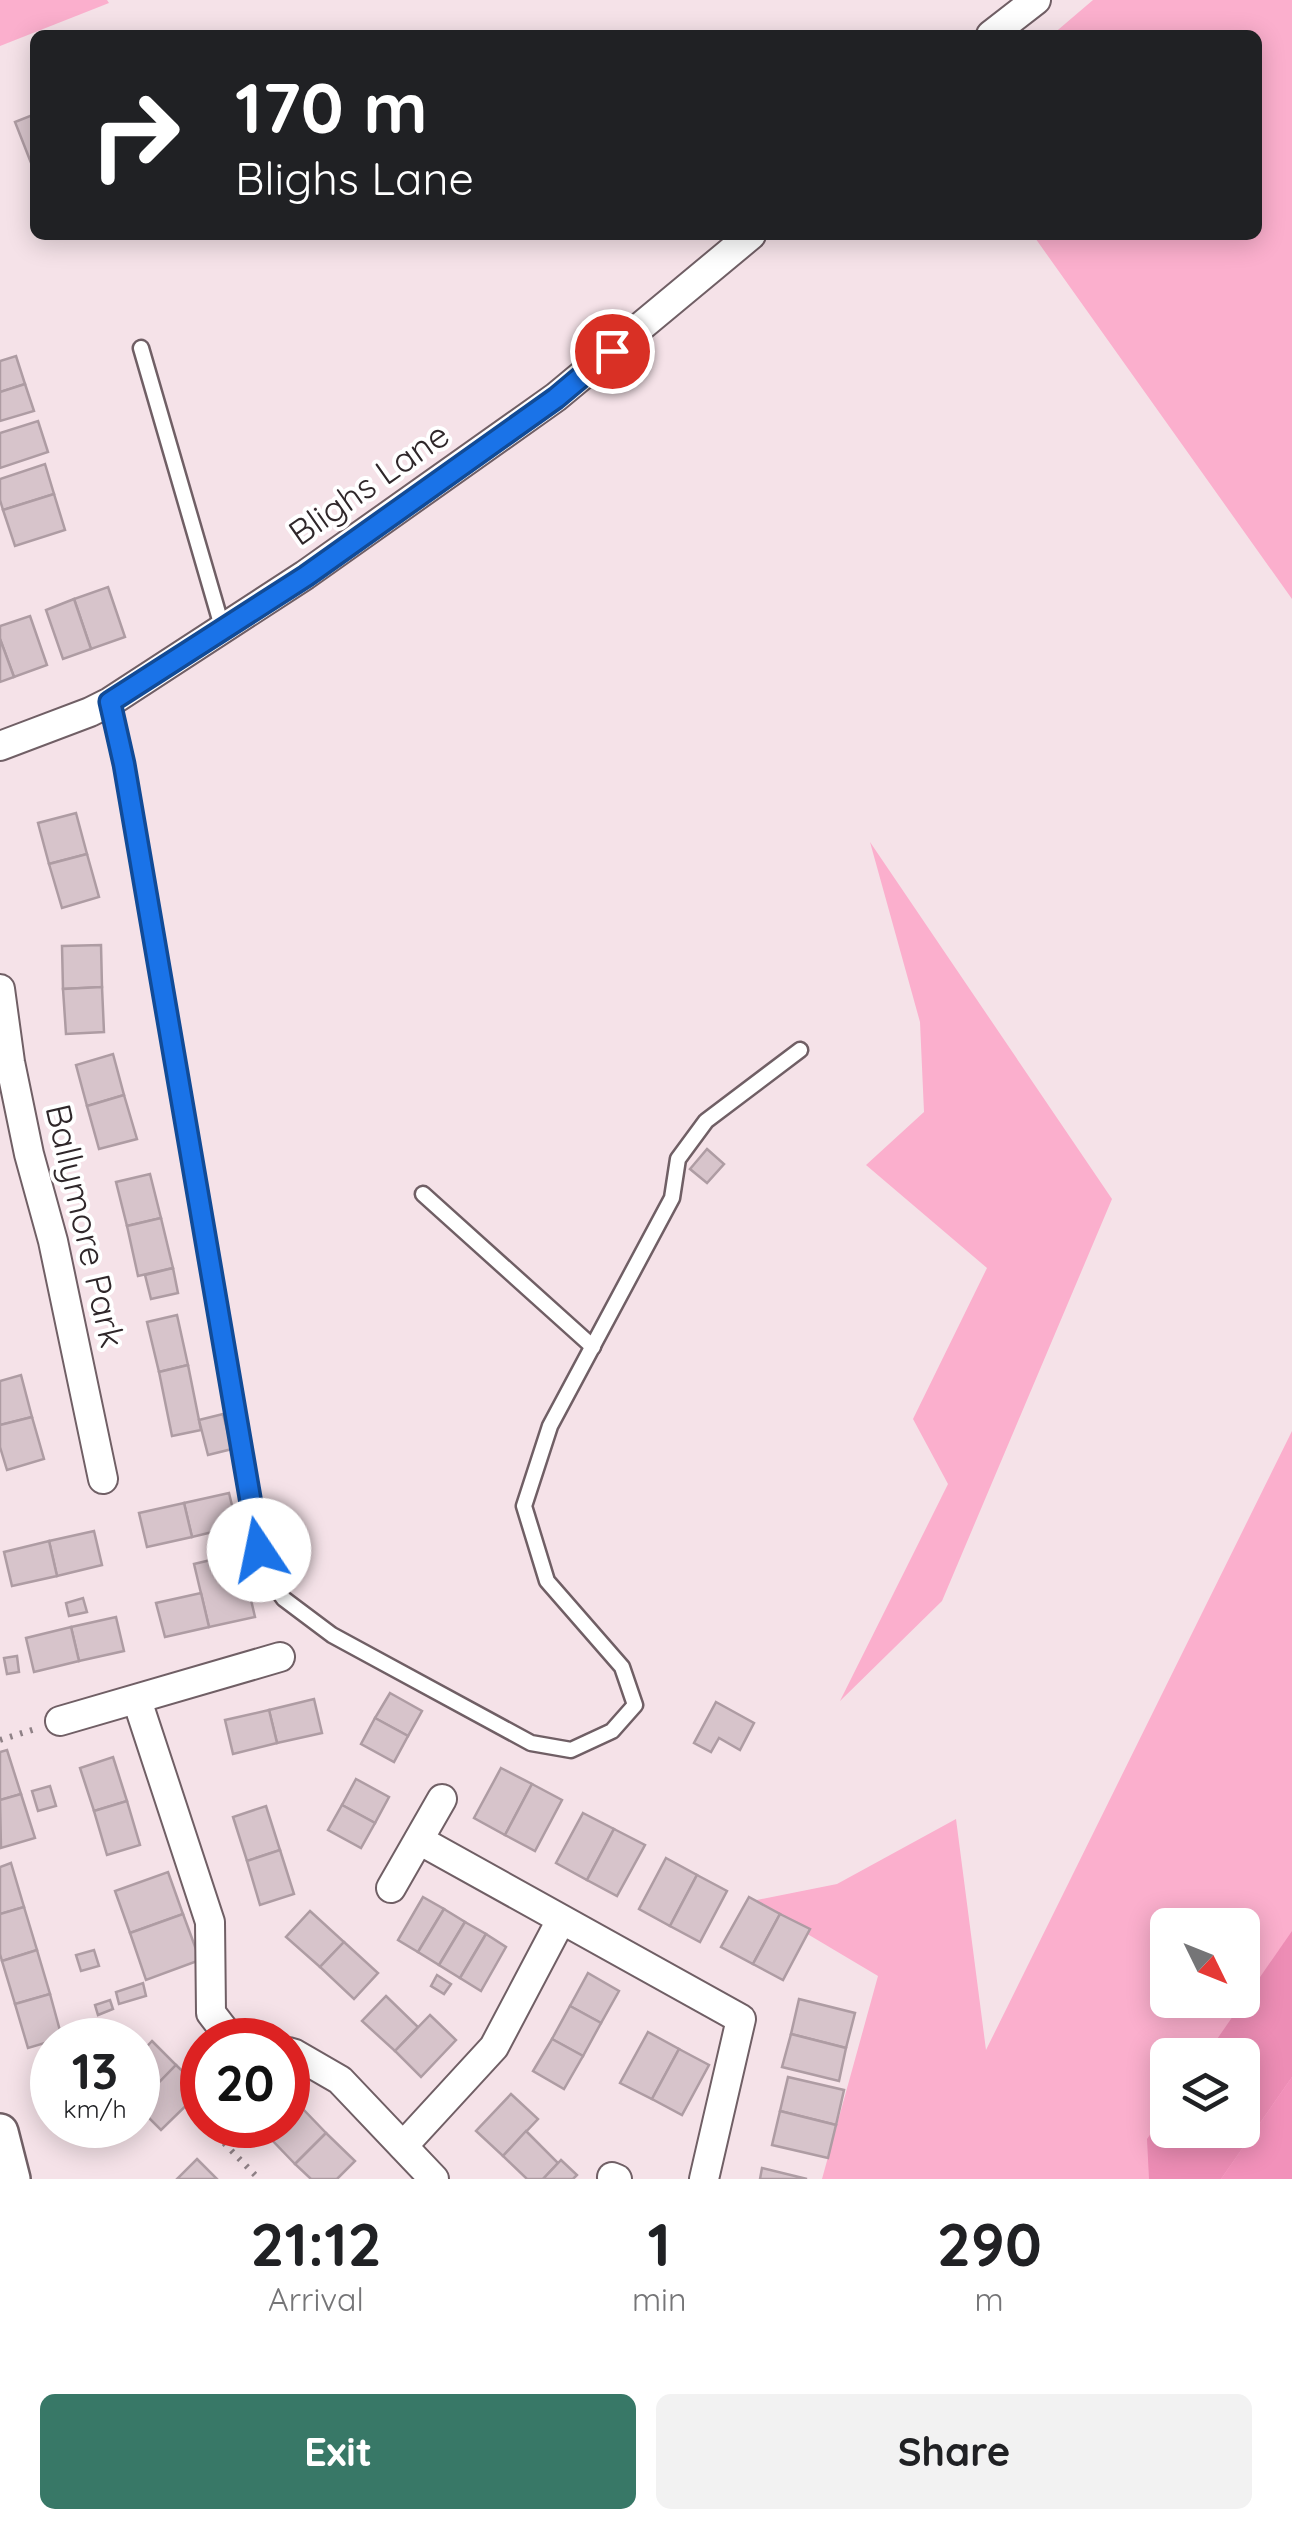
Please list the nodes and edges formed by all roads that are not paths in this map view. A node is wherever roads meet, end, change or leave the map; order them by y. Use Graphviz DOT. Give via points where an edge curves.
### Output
graph roads {
  1 [pos="1036,0"];
  2 [pos="998,30"];
  3 [pos="745,240"];
  4 [pos="142,348"];
  5 [pos="224,630"];
  6 [pos="110,702"];
  7 [pos="0,746"];
  8 [pos="0,989"];
  9 [pos="800,1050"];
  10 [pos="423,1194"];
  11 [pos="593,1348"];
  12 [pos="103,1479"];
  13 [pos="280,1657"];
  14 [pos="137,1700"];
  15 [pos="60,1722"];
  16 [pos="442,1799"];
  17 [pos="419,1840"];
  18 [pos="391,1888"];
  19 [pos="561,1920"];
  20 [pos="214,2018"];
  21 [pos="310,2063"];
  22 [pos="0,2132"];
  23 [pos="403,2146"];
  24 [pos="12,2179"];
  25 [pos="434,2179"];
  26 [pos="704,2179"];
  1 -- 2 [label="street"];
  3 -- 5 [label="street, Blighs Lane" via="556,398"];
  4 -- 5 [label="lane"];
  5 -- 6 [label="street, Blighs Lane"];
  6 -- 7 [label="street, Blighs Lane"];
  6 -- 11 [label="lane" via="265,1573 284,1599 332,1636 532,1743 572,1750 612,1731 635,1704 622,1667 547,1581 524,1506 550,1426"];
  8 -- 12 [label="street, Ballymore Park" via="29,1154"];
  9 -- 11 [label="lane" via="706,1121 678,1160 672,1198"];
  10 -- 11 [label="lane"];
  13 -- 14 [label="street"];
  14 -- 15 [label="street"];
  14 -- 20 [label="street" via="210,1922"];
  16 -- 17 [label="street"];
  17 -- 18 [label="street"];
  17 -- 19 [label="street"];
  19 -- 23 [label="street" via="494,2047"];
  19 -- 26 [label="street" via="741,2020"];
  21 -- 23 [label="street" via="340,2080"];
  22 -- 24 [label="street"];
  23 -- 25 [label="street"];
}
